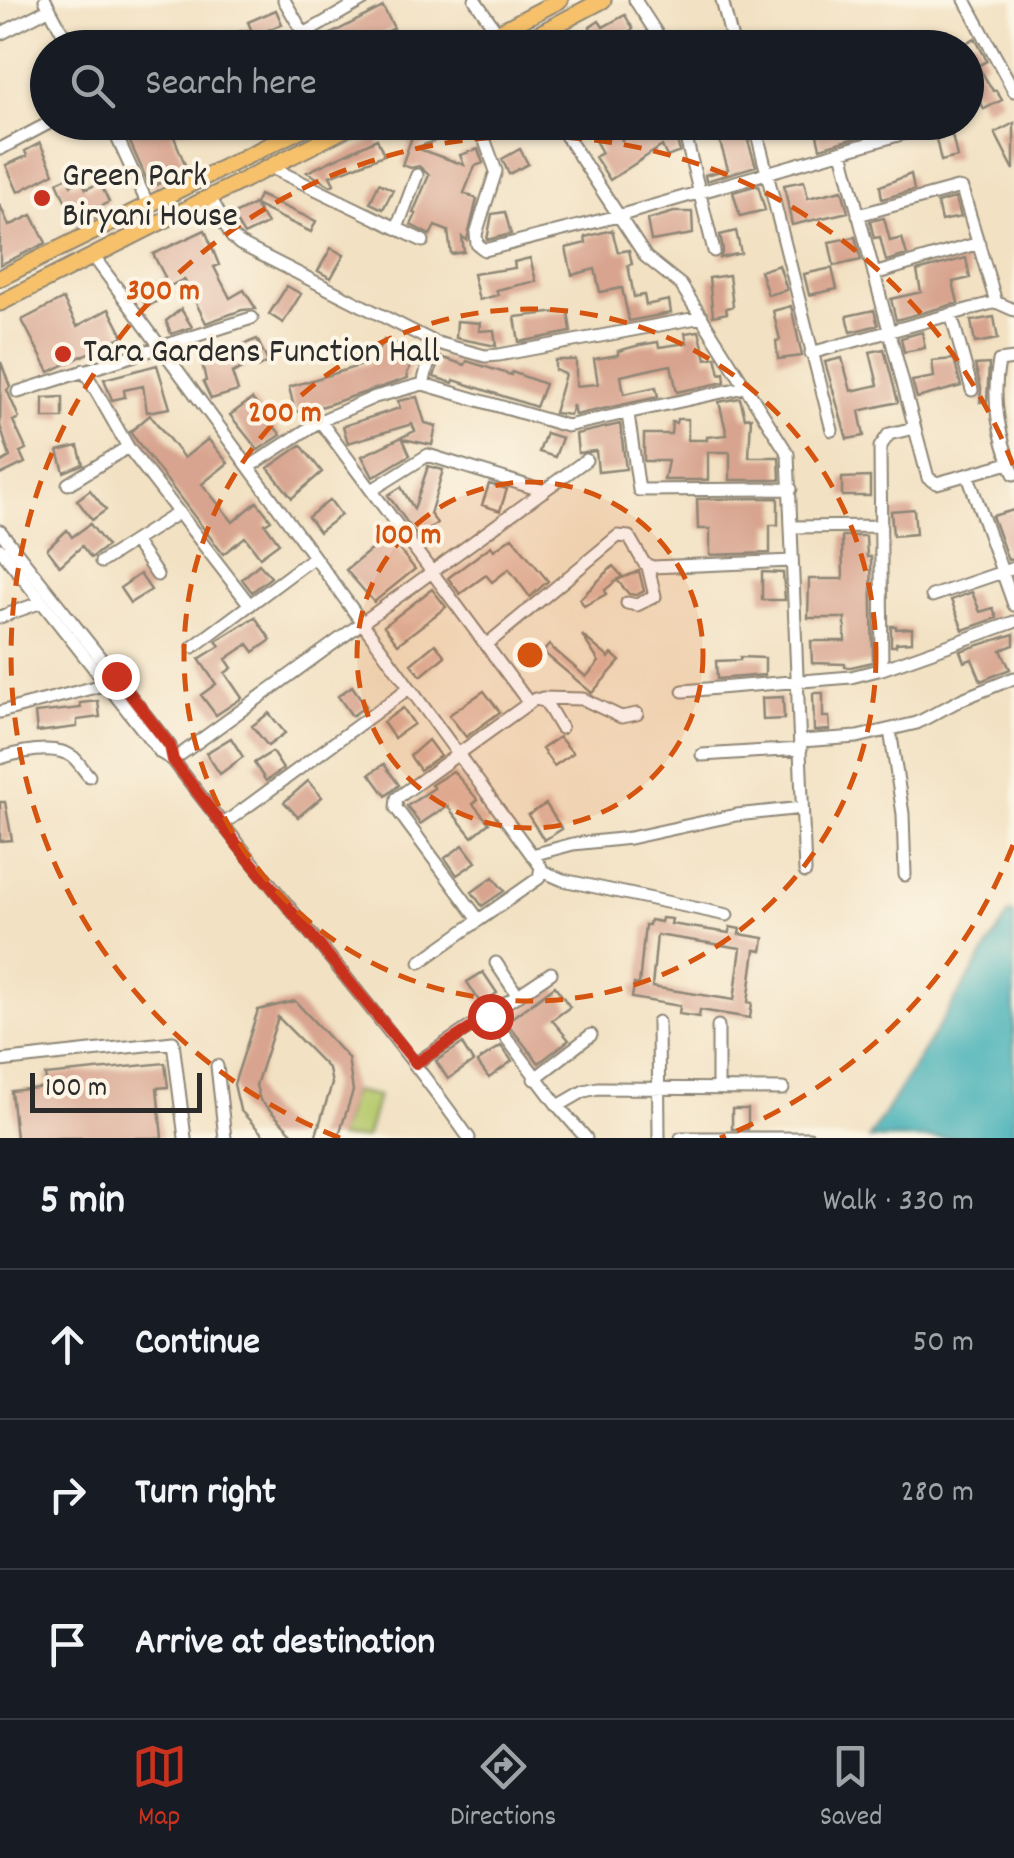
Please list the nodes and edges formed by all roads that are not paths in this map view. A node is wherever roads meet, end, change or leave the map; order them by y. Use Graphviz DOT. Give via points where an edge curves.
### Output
graph roads {
  1 [pos="284,0"];
  2 [pos="363,0"];
  3 [pos="476,0"];
  4 [pos="560,0"];
  5 [pos="603,0"];
  6 [pos="635,0"];
  7 [pos="722,0"];
  8 [pos="965,0"];
  9 [pos="47,4"];
  10 [pos="62,30"];
  11 [pos="302,30"];
  12 [pos="311,30"];
  13 [pos="496,30"];
  14 [pos="501,30"];
  15 [pos="545,30"];
  16 [pos="655,30"];
  17 [pos="730,30"];
  18 [pos="981,30"];
  19 [pos="0,34"];
  20 [pos="984,35"];
  21 [pos="1014,90"];
  22 [pos="30,133"];
  23 [pos="118,140"];
  24 [pos="281,140"];
  25 [pos="323,140"];
  26 [pos="484,140"];
  27 [pos="569,140"];
  28 [pos="687,140"];
  29 [pos="759,140"];
  30 [pos="883,140"];
  31 [pos="0,149"];
  32 [pos="842,152"];
  33 [pos="270,167"];
  34 [pos="767,173"];
  35 [pos="417,175"];
  36 [pos="700,192"];
  37 [pos="210,197"];
  38 [pos="149,207"];
  39 [pos="858,214"];
  40 [pos="618,216"];
  41 [pos="397,228"];
  42 [pos="423,241"];
  43 [pos="979,243"];
  44 [pos="714,252"];
  45 [pos="93,256"];
  46 [pos="874,274"];
  47 [pos="0,278"];
  48 [pos="996,302"];
  49 [pos="0,303"];
  50 [pos="1014,310"];
  51 [pos="951,314"];
  52 [pos="702,316"];
  53 [pos="252,318"];
  54 [pos="890,331"];
  55 [pos="434,342"];
  56 [pos="162,348"];
  57 [pos="811,353"];
  58 [pos="1014,359"];
  59 [pos="84,370"];
  60 [pos="424,384"];
  61 [pos="745,387"];
  62 [pos="972,390"];
  63 [pos="18,392"];
  64 [pos="628,414"];
  65 [pos="320,422"];
  66 [pos="914,428"];
  67 [pos="832,430"];
  68 [pos="128,447"];
  69 [pos="586,460"];
  70 [pos="249,468"];
  71 [pos="1012,468"];
  72 [pos="968,476"];
  73 [pos="68,484"];
  74 [pos="372,490"];
  75 [pos="791,490"];
  76 [pos="544,491"];
  77 [pos="178,513"];
  78 [pos="880,526"];
  79 [pos="790,527"];
  80 [pos="0,531"];
  81 [pos="134,542"];
  82 [pos="0,549"];
  83 [pos="314,557"];
  84 [pos="792,561"];
  85 [pos="102,562"];
  86 [pos="648,566"];
  87 [pos="1008,570"];
  88 [pos="432,572"];
  89 [pos="157,575"];
  90 [pos="932,596"];
  91 [pos="42,602"];
  92 [pos="627,603"];
  93 [pos="250,605"];
  94 [pos="1014,605"];
  95 [pos="0,617"];
  96 [pos="64,621"];
  97 [pos="1014,622"];
  98 [pos="362,624"];
  99 [pos="486,645"];
  100 [pos="192,646"];
  101 [pos="882,669"];
  102 [pos="1014,678"];
  103 [pos="797,683"];
  104 [pos="107,684"];
  105 [pos="410,688"];
  106 [pos="683,691"];
  107 [pos="542,698"];
  108 [pos="529,703"];
  109 [pos="0,712"];
  110 [pos="637,714"];
  111 [pos="560,728"];
  112 [pos="890,730"];
  113 [pos="801,745"];
  114 [pos="457,754"];
  115 [pos="702,755"];
  116 [pos="0,758"];
  117 [pos="173,760"];
  118 [pos="90,776"];
  119 [pos="802,808"];
  120 [pos="222,825"];
  121 [pos="532,855"];
  122 [pos="542,871"];
  123 [pos="806,872"];
  124 [pos="904,874"];
  125 [pos="727,915"];
  126 [pos="479,920"];
  127 [pos="420,962"];
  128 [pos="496,962"];
  129 [pos="551,973"];
  130 [pos="518,996"];
  131 [pos="490,1016"];
  132 [pos="658,1022"];
  133 [pos="718,1026"];
  134 [pos="591,1035"];
  135 [pos="0,1060"];
  136 [pos="416,1063"];
  137 [pos="217,1066"];
  138 [pos="534,1078"];
  139 [pos="658,1088"];
  140 [pos="718,1088"];
  141 [pos="783,1089"];
  142 [pos="558,1106"];
  143 [pos="463,1136"];
  144 [pos="185,1138"];
  145 [pos="225,1138"];
  146 [pos="586,1138"];
  147 [pos="659,1138"];
  148 [pos="682,1138"];
  149 [pos="808,1138"];
  1 -- 11 [label="street"];
  2 -- 12 [label="street"];
  3 -- 13 [label="street"];
  4 -- 14 [label="main road"];
  5 -- 15 [label="main road"];
  6 -- 16 [label="street"];
  7 -- 17 [label="street"];
  8 -- 18 [label="street"];
  9 -- 10 [label="street"];
  9 -- 19 [label="street"];
  20 -- 21 [label="street"];
  22 -- 31 [label="street"];
  23 -- 38 [label="street"];
  24 -- 38 [label="main road"];
  25 -- 33 [label="main road"];
  26 -- 40 [label="street" via="496,172 476,234 481,249"];
  27 -- 40 [label="street"];
  28 -- 36 [label="street"];
  29 -- 34 [label="street"];
  30 -- 32 [label="street"];
  32 -- 34 [label="street"];
  32 -- 39 [label="street"];
  33 -- 37 [label="main road"];
  33 -- 41 [label="street"];
  34 -- 36 [label="street"];
  34 -- 57 [label="street"];
  35 -- 41 [label="street"];
  36 -- 40 [label="street"];
  36 -- 44 [label="street"];
  37 -- 45 [label="main road"];
  37 -- 55 [label="street" via="240,244"];
  38 -- 47 [label="main road"];
  39 -- 43 [label="street" via="962,189"];
  39 -- 46 [label="street"];
  40 -- 52 [label="street"];
  41 -- 42 [label="street"];
  43 -- 46 [label="street"];
  43 -- 48 [label="street"];
  45 -- 49 [label="main road"];
  45 -- 56 [label="street"];
  46 -- 54 [label="street"];
  48 -- 50 [label="street"];
  48 -- 51 [label="street"];
  51 -- 54 [label="street"];
  51 -- 62 [label="street"];
  52 -- 55 [label="street" via="499,355"];
  52 -- 61 [label="street"];
  53 -- 56 [label="street"];
  54 -- 57 [label="street"];
  54 -- 66 [label="street"];
  55 -- 60 [label="street"];
  56 -- 59 [label="street"];
  56 -- 70 [label="street"];
  57 -- 67 [label="street"];
  58 -- 71 [label="street" via="998,366 997,424"];
  59 -- 63 [label="street"];
  59 -- 68 [label="street"];
  60 -- 64 [label="street" via="566,426"];
  60 -- 65 [label="street"];
  61 -- 64 [label="street"];
  61 -- 75 [label="street" via="788,454"];
  64 -- 75 [label="street" via="639,490"];
  65 -- 70 [label="street"];
  65 -- 74 [label="street"];
  66 -- 72 [label="street" via="930,481"];
  66 -- 78 [label="street" via="889,434 880,447"];
  68 -- 73 [label="street"];
  68 -- 77 [label="street"];
  69 -- 76 [label="street"];
  70 -- 83 [label="street"];
  71 -- 72 [label="street"];
  72 -- 87 [label="street"];
  74 -- 76 [label="street" via="428,454"];
  74 -- 88 [label="street"];
  75 -- 79 [label="street"];
  76 -- 88 [label="street"];
  77 -- 81 [label="street"];
  77 -- 93 [label="street"];
  78 -- 79 [label="street"];
  78 -- 101 [label="street"];
  79 -- 84 [label="street"];
  80 -- 96 [label="street"];
  81 -- 85 [label="street"];
  81 -- 89 [label="street"];
  82 -- 91 [label="street"];
  83 -- 93 [label="street"];
  83 -- 98 [label="street"];
  84 -- 86 [label="street"];
  84 -- 103 [label="street"];
  86 -- 92 [label="street" via="655,596 637,606"];
  86 -- 99 [label="street" via="629,537 618,536"];
  87 -- 90 [label="street"];
  87 -- 94 [label="street"];
  88 -- 98 [label="street"];
  88 -- 99 [label="street"];
  91 -- 95 [label="street"];
  91 -- 96 [label="street"];
  93 -- 100 [label="street"];
  96 -- 104 [label="street"];
  96 -- 117 [label="street" via="170,746"];
  97 -- 101 [label="street"];
  98 -- 105 [label="street"];
  98 -- 117 [label="street"];
  99 -- 108 [label="street"];
  101 -- 103 [label="street"];
  102 -- 112 [label="street"];
  103 -- 106 [label="street"];
  103 -- 113 [label="street"];
  104 -- 109 [label="street"];
  104 -- 117 [label="street"];
  105 -- 114 [label="street"];
  105 -- 120 [label="street"];
  107 -- 108 [label="street"];
  107 -- 110 [label="street" via="584,698 621,716"];
  107 -- 111 [label="street"];
  108 -- 114 [label="street"];
  112 -- 113 [label="street"];
  112 -- 124 [label="street"];
  113 -- 115 [label="street"];
  113 -- 119 [label="street"];
  114 -- 121 [label="street"];
  114 -- 126 [label="street" via="395,804"];
  116 -- 118 [label="street" via="59,752"];
  117 -- 120 [label="street"];
  119 -- 121 [label="street"];
  119 -- 123 [label="street"];
  120 -- 136 [label="street"];
  121 -- 122 [label="street"];
  122 -- 125 [label="street"];
  122 -- 126 [label="street"];
  126 -- 127 [label="street"];
  128 -- 130 [label="street"];
  129 -- 130 [label="street"];
  130 -- 131 [label="street"];
  131 -- 136 [label="street"];
  131 -- 138 [label="street"];
  132 -- 139 [label="street"];
  133 -- 140 [label="street"];
  134 -- 138 [label="street"];
  135 -- 144 [label="street" via="174,1042"];
  136 -- 143 [label="street"];
  137 -- 145 [label="street"];
  138 -- 142 [label="street"];
  139 -- 140 [label="street"];
  139 -- 142 [label="street" via="589,1090"];
  139 -- 147 [label="street"];
  140 -- 141 [label="street"];
  142 -- 146 [label="street"];
  148 -- 149 [label="street"];
}
